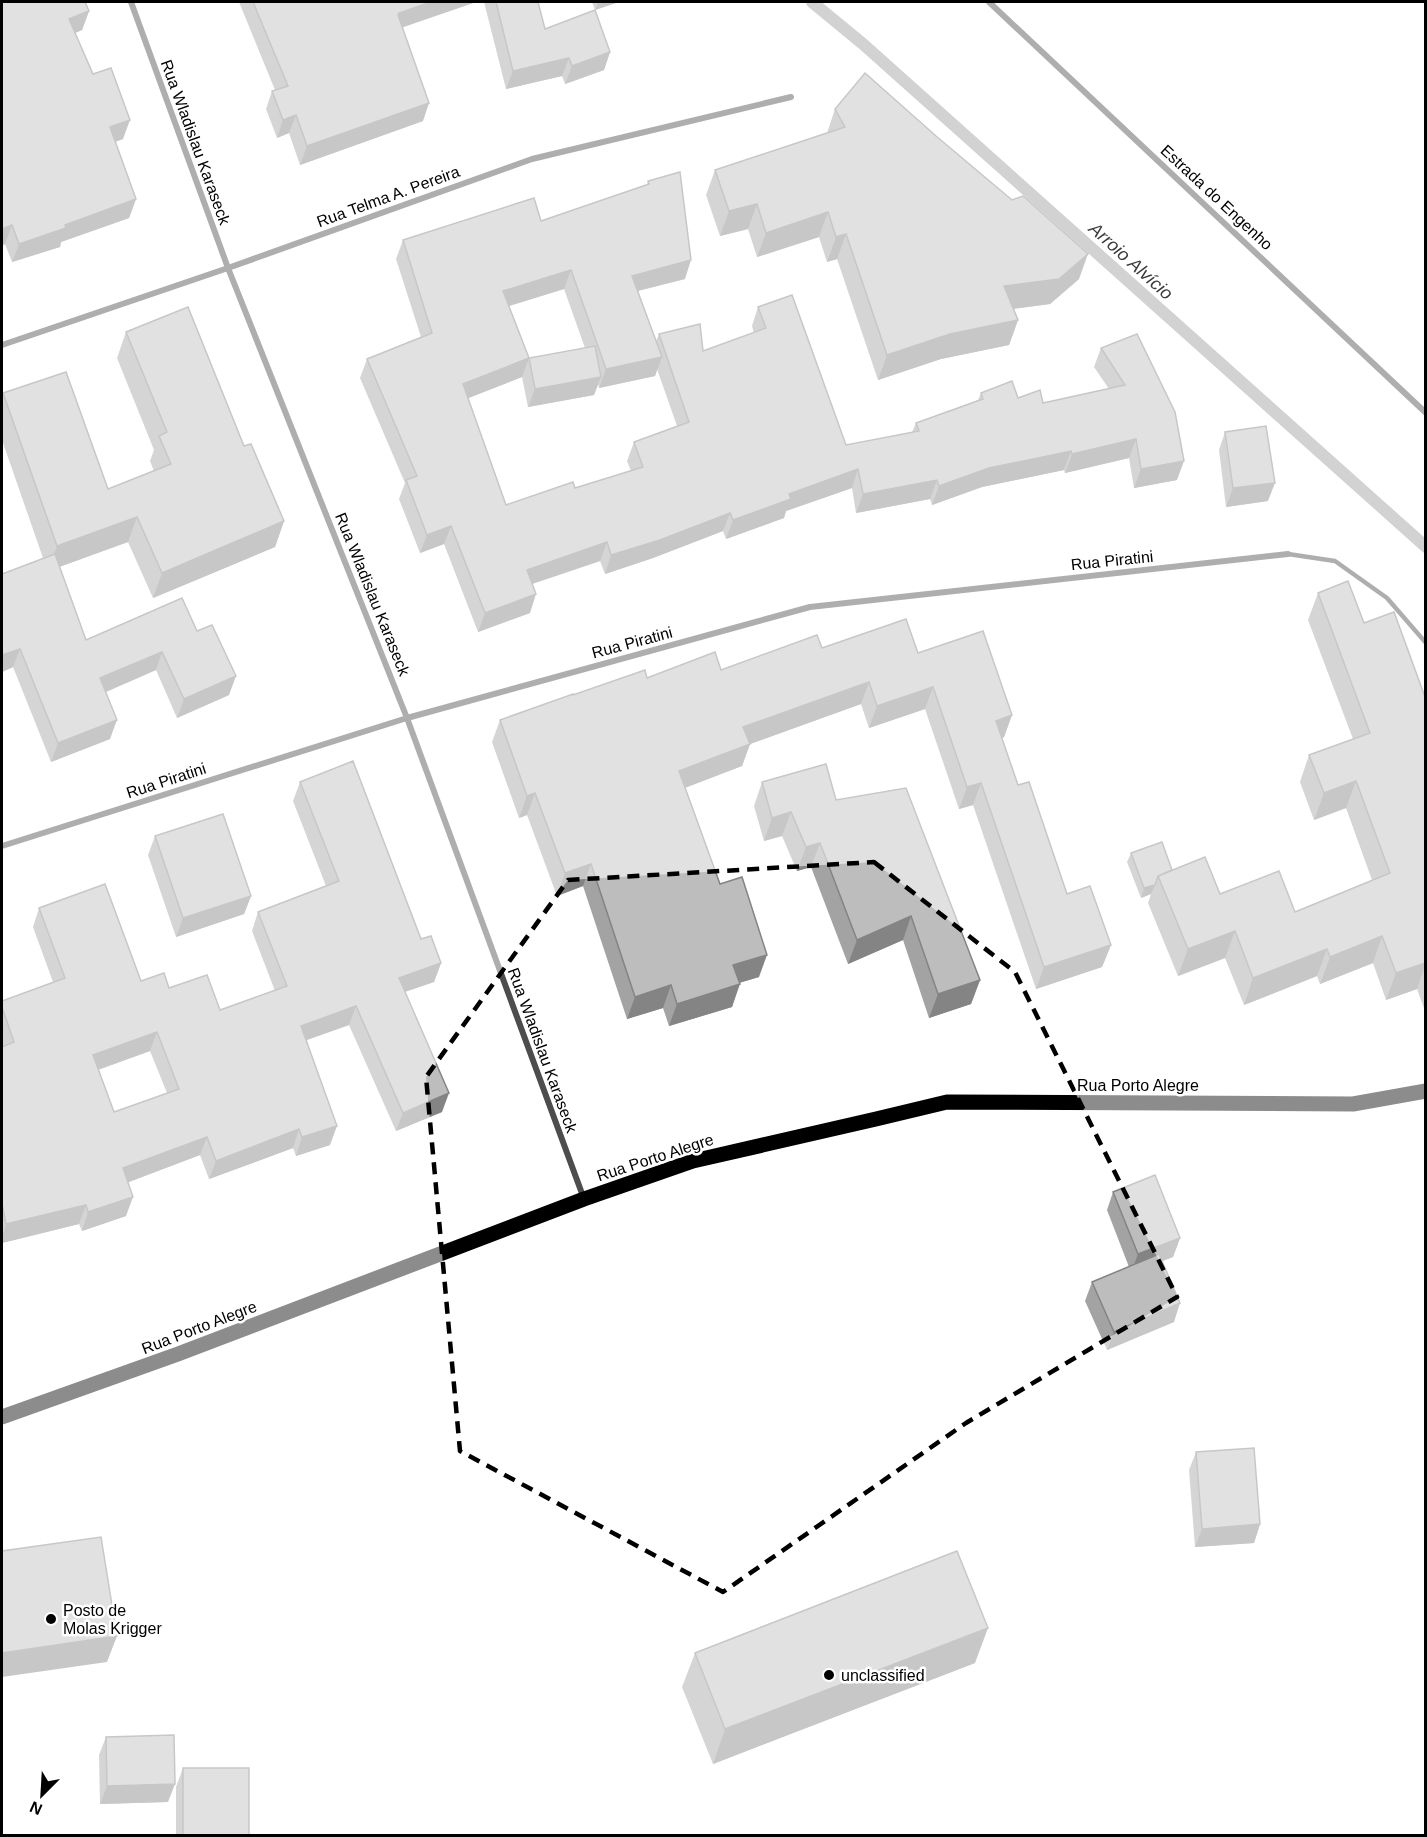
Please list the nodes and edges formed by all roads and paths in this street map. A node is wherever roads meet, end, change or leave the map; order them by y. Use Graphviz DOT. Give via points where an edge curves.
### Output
graph roads {
  1 [pos="130,2"];
  2 [pos="989,2"];
  3 [pos="791,97"];
  4 [pos="228,268"];
  5 [pos="2,345"];
  6 [pos="1425,413"];
  7 [pos="1288,554"];
  8 [pos="1425,643"];
  9 [pos="407,718"];
  10 [pos="2,846"];
  11 [pos="1425,1090"];
  12 [pos="584,1199"];
  13 [pos="2,1418"];
  1 -- 4 [label="street, Rua Wladislau Karaseck"];
  2 -- 6 [label="street, Estrada do Engenho"];
  3 -- 4 [label="street, Rua Telma A. Pereira" via="532,159"];
  4 -- 5 [label="street, Rua Telma A. Pereira"];
  4 -- 9 [label="street, Rua Wladislau Karaseck"];
  7 -- 8 [label="lane" via="1335,561 1387,598"];
  7 -- 9 [label="street, Rua Piratini" via="810,607"];
  9 -- 10 [label="street, Rua Piratini"];
  9 -- 12 [label="street, Rua Wladislau Karaseck"];
  11 -- 12 [label="main road, Rua Porto Alegre" via="1353,1104 947,1102 693,1161"];
  12 -- 13 [label="main road, Rua Porto Alegre"];
}
